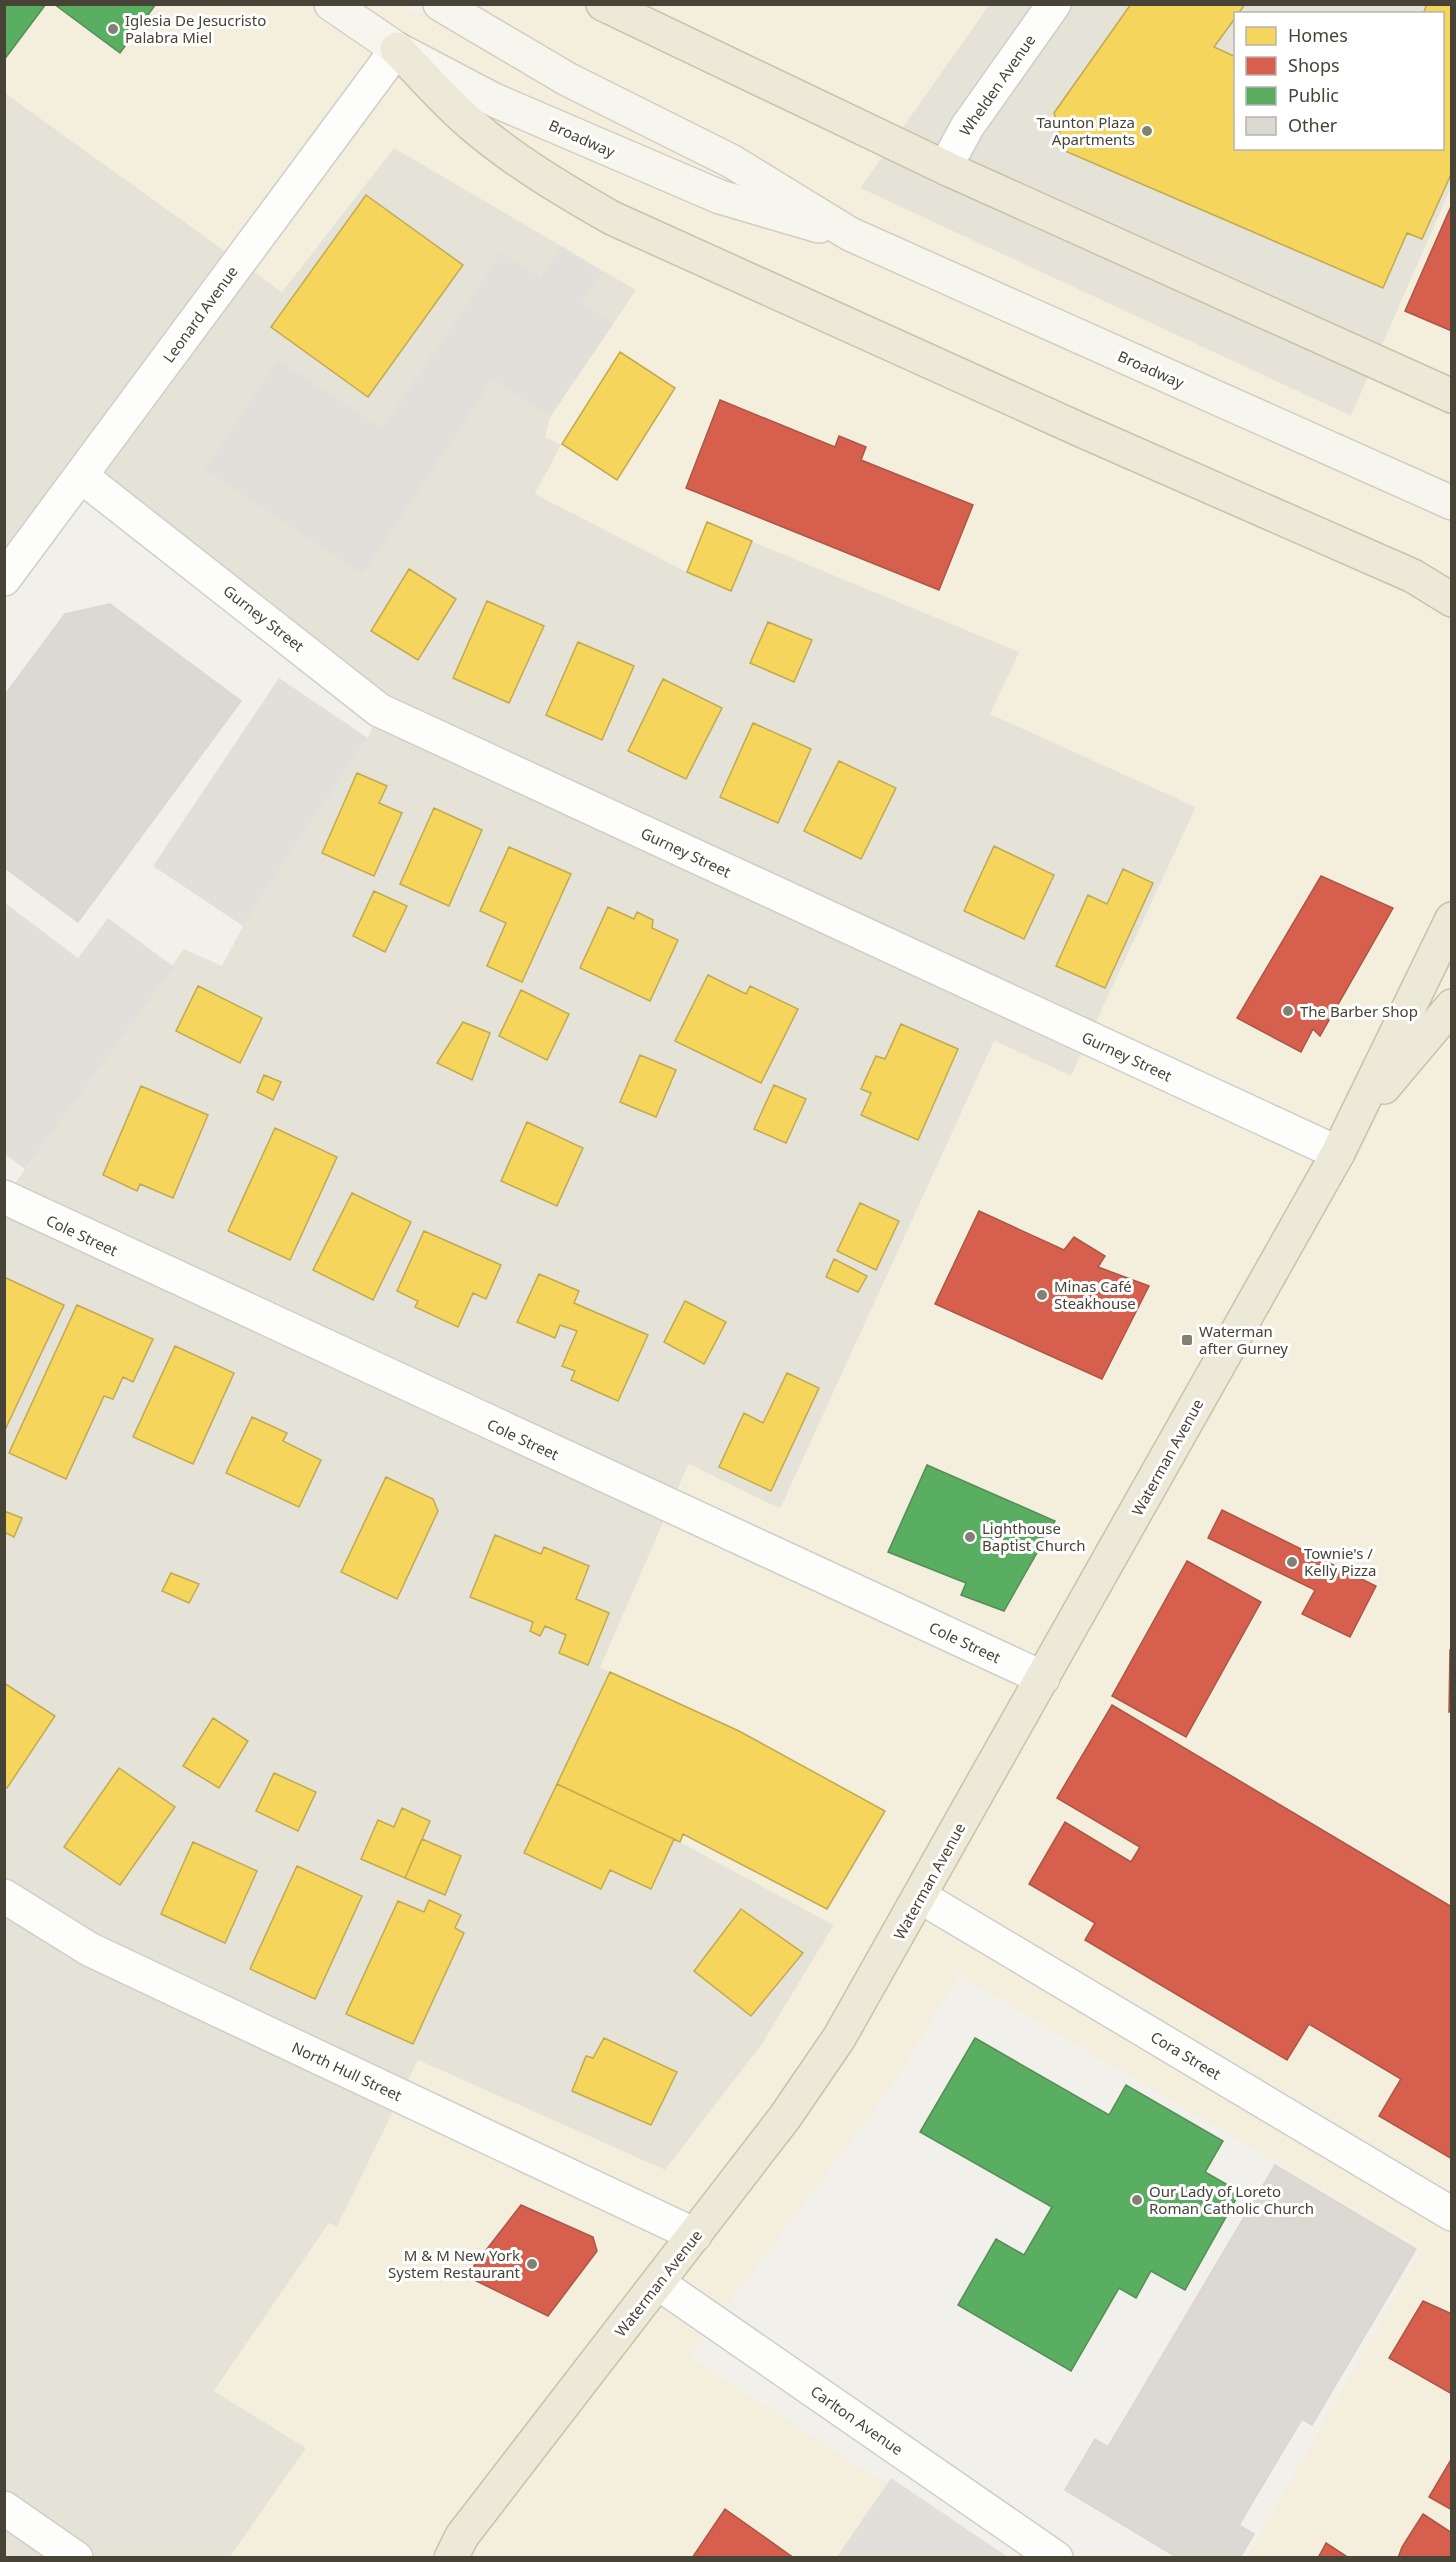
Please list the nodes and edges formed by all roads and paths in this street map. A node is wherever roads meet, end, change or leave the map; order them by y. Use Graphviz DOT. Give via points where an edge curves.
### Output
graph roads {
  1 [pos="331,4"];
  2 [pos="440,4"];
  3 [pos="603,4"];
  4 [pos="1054,4"];
  5 [pos="396,49"];
  6 [pos="948,169"];
  7 [pos="850,234"];
  8 [pos="1452,396"];
  9 [pos="81,476"];
  10 [pos="1452,503"];
  11 [pos="4,579"];
  12 [pos="1452,600"];
  13 [pos="1452,919"];
  14 [pos="1452,1006"];
  15 [pos="1338,1153"];
  16 [pos="4,1197"];
  17 [pos="1043,1678"];
  18 [pos="4,1896"];
  19 [pos="921,1897"];
  20 [pos="1452,2214"];
  21 [pos="695,2235"];
  22 [pos="658,2283"];
  23 [pos="4,2508"];
  24 [pos="453,2550"];
  25 [pos="76,2558"];
  26 [pos="1056,2558"];
  1 -- 5 [label="main road, Broadway"];
  2 -- 7 [label="main road, Broadway" via="567,79 731,161"];
  3 -- 6 [label="highway"];
  4 -- 6 [label="street, Whelden Avenue" via="967,127"];
  5 -- 7 [label="main road, Broadway" via="494,100 682,182 772,214"];
  5 -- 9 [label="street, Leonard Avenue"];
  5 -- 12 [label="highway" via="470,123 558,186 612,218 1413,576"];
  6 -- 8 [label="highway"];
  7 -- 10 [label="main road, Broadway"];
  9 -- 11 [label="street, Leonard Avenue"];
  9 -- 15 [label="street, Gurney Street" via="380,710"];
  13 -- 15 [label="highway"];
  14 -- 15 [label="highway" via="1377,1096"];
  15 -- 17 [label="highway, Waterman Avenue"];
  16 -- 17 [label="street, Cole Street"];
  17 -- 19 [label="highway, Waterman Avenue"];
  18 -- 21 [label="street, North Hull Street" via="89,1949"];
  19 -- 20 [label="street, Cora Street"];
  19 -- 21 [label="highway, Waterman Avenue" via="803,2093"];
  21 -- 22 [label="highway, Waterman Avenue"];
  22 -- 24 [label="highway, Waterman Avenue"];
  22 -- 26 [label="street, Carlton Avenue"];
  23 -- 25 [label="street"];
}
